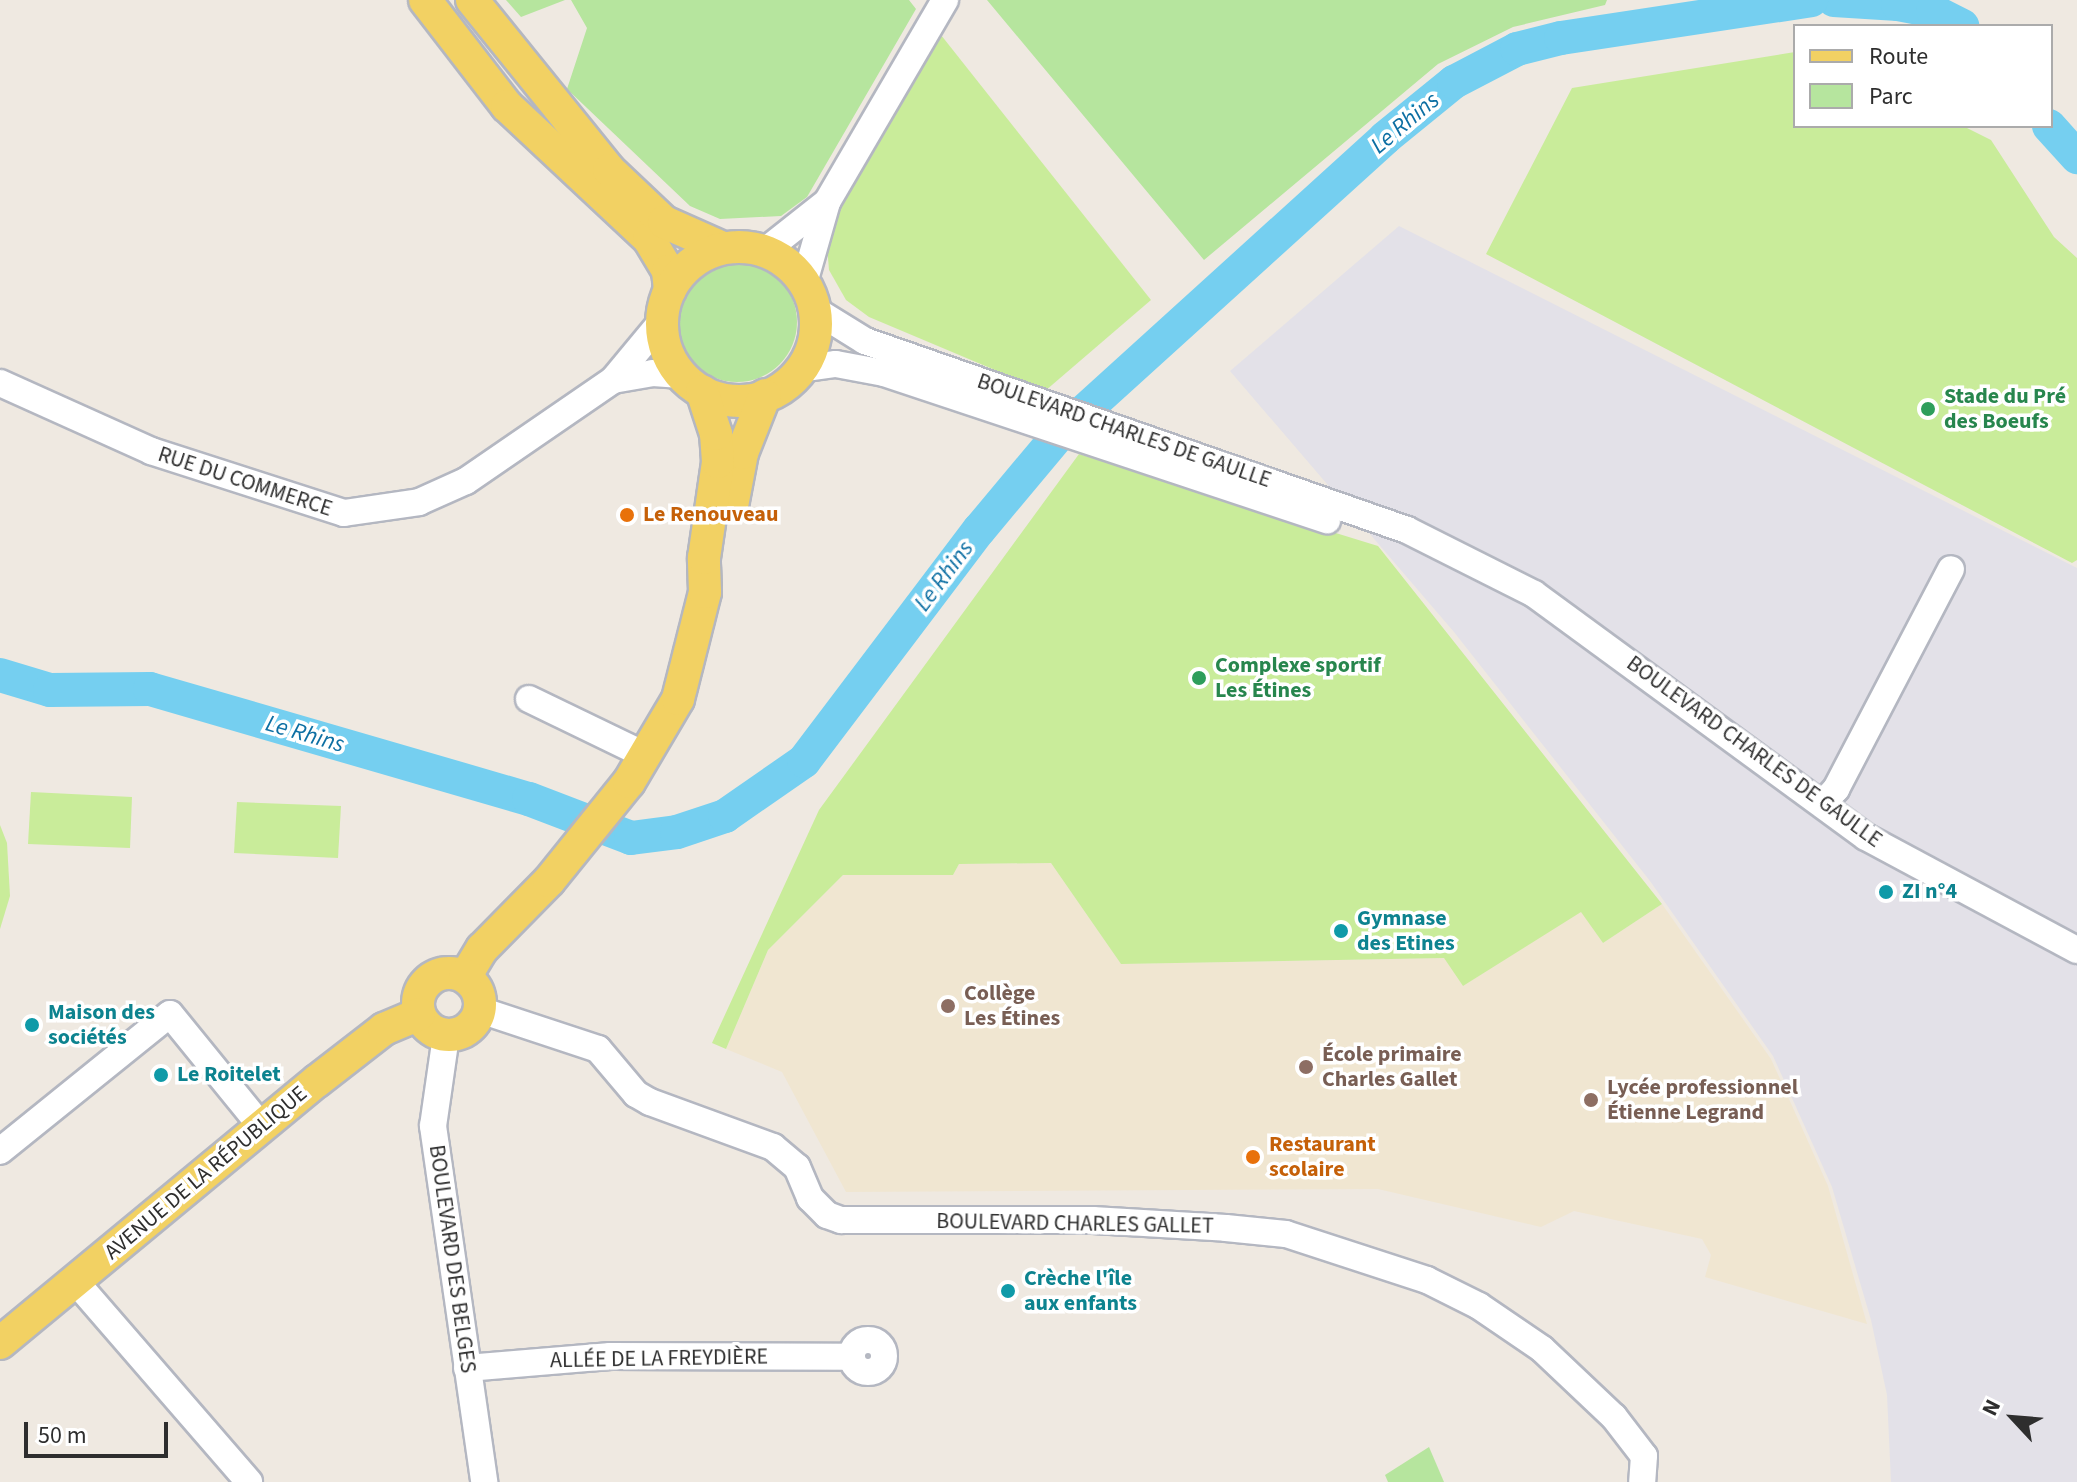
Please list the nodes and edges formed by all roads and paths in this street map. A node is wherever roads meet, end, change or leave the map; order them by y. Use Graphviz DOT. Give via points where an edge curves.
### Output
graph roads {
  1 [pos="425,0"];
  2 [pos="472,0"];
  3 [pos="945,0"];
  4 [pos="827,202"];
  5 [pos="723,248"];
  6 [pos="765,251"];
  7 [pos="670,290"];
  8 [pos="809,297"];
  9 [pos="662,321"];
  10 [pos="800,369"];
  11 [pos="613,380"];
  12 [pos="0,383"];
  13 [pos="692,383"];
  14 [pos="765,395"];
  15 [pos="1006,402"];
  16 [pos="1951,569"];
  17 [pos="705,592"];
  18 [pos="529,699"];
  19 [pos="647,756"];
  20 [pos="1822,804"];
  21 [pos="2077,950"];
  22 [pos="465,977"];
  23 [pos="480,1010"];
  24 [pos="419,1014"];
  25 [pos="446,1036"];
  26 [pos="261,1126"];
  27 [pos="0,1151"];
  28 [pos="75,1281"];
  29 [pos="0,1343"];
  30 [pos="852,1357"];
  31 [pos="467,1368"];
  32 [pos="249,1482"];
  33 [pos="484,1482"];
  34 [pos="1642,1482"];
  1 -- 7 [label="main road" via="507,106 649,239 668,271"];
  2 -- 5 [label="main road" via="609,170 664,222"];
  3 -- 4 [label="street"];
  4 -- 6 [label="street"];
  4 -- 8 [label="street"];
  5 -- 6 [label="main road"];
  5 -- 7 [label="main road" via="701,256"];
  6 -- 8 [label="main road"];
  7 -- 9 [label="main road"];
  8 -- 10 [label="main road" via="813,341"];
  8 -- 15 [label="street, BOULEVARD CHARLES DE GAULLE" via="865,341"];
  9 -- 11 [label="street, RUE DU COMMERCE"];
  9 -- 13 [label="main road" via="667,350"];
  10 -- 14 [label="main road"];
  10 -- 15 [label="street, BOULEVARD CHARLES DE GAULLE" via="853,366"];
  11 -- 12 [label="street, RUE DU COMMERCE" via="466,481 419,502 344,513 151,451"];
  11 -- 13 [label="street, RUE DU COMMERCE" via="653,373"];
  13 -- 14 [label="main road" via="733,400"];
  13 -- 17 [label="main road" via="716,434 718,462 704,558"];
  14 -- 17 [label="main road" via="742,453 721,560"];
  15 -- 20 [label="street, BOULEVARD CHARLES DE GAULLE" via="1407,530 1435,549 1534,594 1586,627"];
  16 -- 20 [label="street" via="1836,789"];
  17 -- 19 [label="main road" via="688,673"];
  18 -- 19 [label="street"];
  19 -- 22 [label="main road" via="549,881 482,949"];
  20 -- 21 [label="street, BOULEVARD CHARLES DE GAULLE" via="1909,864"];
  22 -- 23 [label="main road" via="478,991"];
  22 -- 24 [label="main road" via="447,973 429,980 419,995"];
  23 -- 25 [label="main road" via="464,1032"];
  23 -- 34 [label="street, BOULEVARD CHARLES GALLET" via="598,1049 636,1094 650,1102 773,1147 797,1167 810,1198 827,1215 841,1220 1093,1220 1286,1234 1427,1280 1479,1306 1552,1359 1614,1417 1644,1456"];
  24 -- 25 [label="main road" via="429,1029"];
  24 -- 26 [label="main road, AVENUE DE LA RÉPUBLIQUE" via="384,1029"];
  25 -- 31 [label="street, BOULEVARD DES BELGES" via="433,1126"];
  26 -- 27 [label="street" via="170,1014"];
  26 -- 28 [label="main road, AVENUE DE LA RÉPUBLIQUE"];
  28 -- 29 [label="main road, AVENUE DE LA RÉPUBLIQUE"];
  28 -- 32 [label="street"];
  30 -- 31 [label="street, ALLÉE DE LA FREYDIÈRE" via="610,1356"];
  31 -- 33 [label="street, BOULEVARD DES BELGES"];
}
